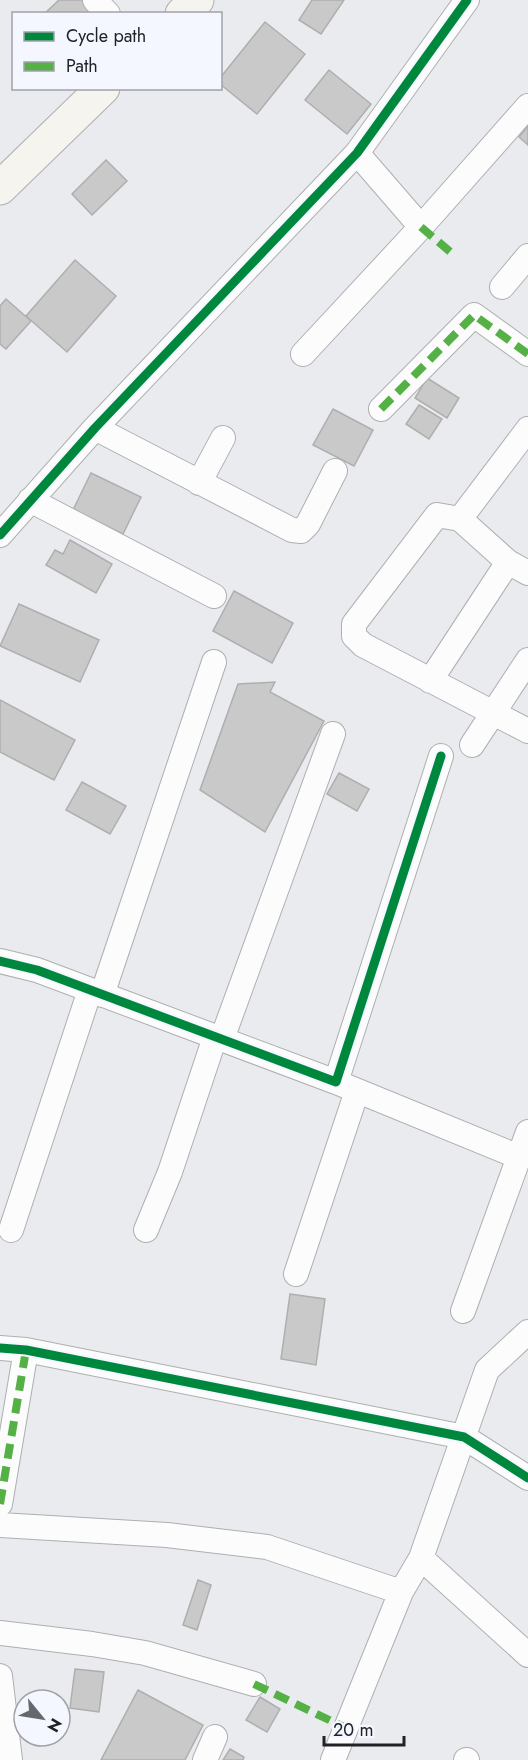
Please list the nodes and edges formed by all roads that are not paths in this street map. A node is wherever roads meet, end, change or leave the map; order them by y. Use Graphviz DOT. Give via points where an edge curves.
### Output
graph roads {
  1 [pos="95,0"];
  2 [pos="197,0"];
  3 [pos="467,0"];
  4 [pos="106,12"];
  5 [pos="184,12"];
  6 [pos="101,90"];
  7 [pos="528,106"];
  8 [pos="357,153"];
  9 [pos="0,188"];
  10 [pos="421,227"];
  11 [pos="528,256"];
  12 [pos="502,287"];
  13 [pos="303,354"];
  14 [pos="528,354"];
  15 [pos="381,409"];
  16 [pos="95,428"];
  17 [pos="528,429"];
  18 [pos="223,438"];
  19 [pos="335,471"];
  20 [pos="199,483"];
  21 [pos="30,500"];
  22 [pos="460,519"];
  23 [pos="0,535"];
  24 [pos="518,568"];
  25 [pos="214,596"];
  26 [pos="528,660"];
  27 [pos="214,662"];
  28 [pos="430,681"];
  29 [pos="492,713"];
  30 [pos="528,731"];
  31 [pos="333,734"];
  32 [pos="472,745"];
  33 [pos="441,756"];
  34 [pos="0,961"];
  35 [pos="96,992"];
  36 [pos="218,1038"];
  37 [pos="346,1087"];
  38 [pos="528,1132"];
  39 [pos="519,1157"];
  40 [pos="11,1230"];
  41 [pos="146,1230"];
  42 [pos="296,1274"];
  43 [pos="463,1311"];
  44 [pos="528,1332"];
  45 [pos="0,1348"];
  46 [pos="26,1350"];
  47 [pos="465,1437"];
  48 [pos="528,1478"];
  49 [pos="0,1504"];
  50 [pos="0,1525"];
  51 [pos="421,1558"];
  52 [pos="402,1592"];
  53 [pos="0,1633"];
  54 [pos="528,1656"];
  55 [pos="0,1676"];
  56 [pos="254,1684"];
  57 [pos="215,1737"];
  58 [pos="10,1760"];
  59 [pos="205,1760"];
  60 [pos="333,1760"];
  1 -- 4 [label="street"];
  2 -- 5 [label="main road"];
  3 -- 8 [label="street"];
  6 -- 9 [label="main road"];
  7 -- 10 [label="street"];
  8 -- 10 [label="street"];
  8 -- 16 [label="street"];
  10 -- 13 [label="street"];
  11 -- 12 [label="street"];
  14 -- 15 [label="street" via="474,315"];
  16 -- 20 [label="street"];
  16 -- 21 [label="street"];
  17 -- 22 [label="street"];
  18 -- 20 [label="street"];
  19 -- 20 [label="street" via="301,531"];
  21 -- 23 [label="street"];
  21 -- 25 [label="street"];
  22 -- 24 [label="street"];
  22 -- 28 [label="street" via="437,515 354,624 354,636 363,645"];
  24 -- 28 [label="street"];
  26 -- 29 [label="street"];
  27 -- 35 [label="street"];
  28 -- 29 [label="street"];
  29 -- 30 [label="street"];
  29 -- 32 [label="street"];
  31 -- 36 [label="street"];
  33 -- 37 [label="street"];
  34 -- 35 [label="street"];
  35 -- 36 [label="street"];
  35 -- 40 [label="street"];
  36 -- 37 [label="street"];
  36 -- 41 [label="street"];
  37 -- 39 [label="street"];
  37 -- 42 [label="street"];
  38 -- 39 [label="street"];
  39 -- 43 [label="street"];
  44 -- 47 [label="street" via="487,1370"];
  45 -- 46 [label="street"];
  46 -- 47 [label="street"];
  46 -- 49 [label="street"];
  47 -- 48 [label="street"];
  47 -- 51 [label="street"];
  50 -- 52 [label="street" via="167,1535 267,1547"];
  51 -- 52 [label="street"];
  51 -- 54 [label="street"];
  52 -- 60 [label="street"];
  53 -- 56 [label="street" via="145,1653"];
  55 -- 58 [label="street"];
  57 -- 59 [label="street"];
}
